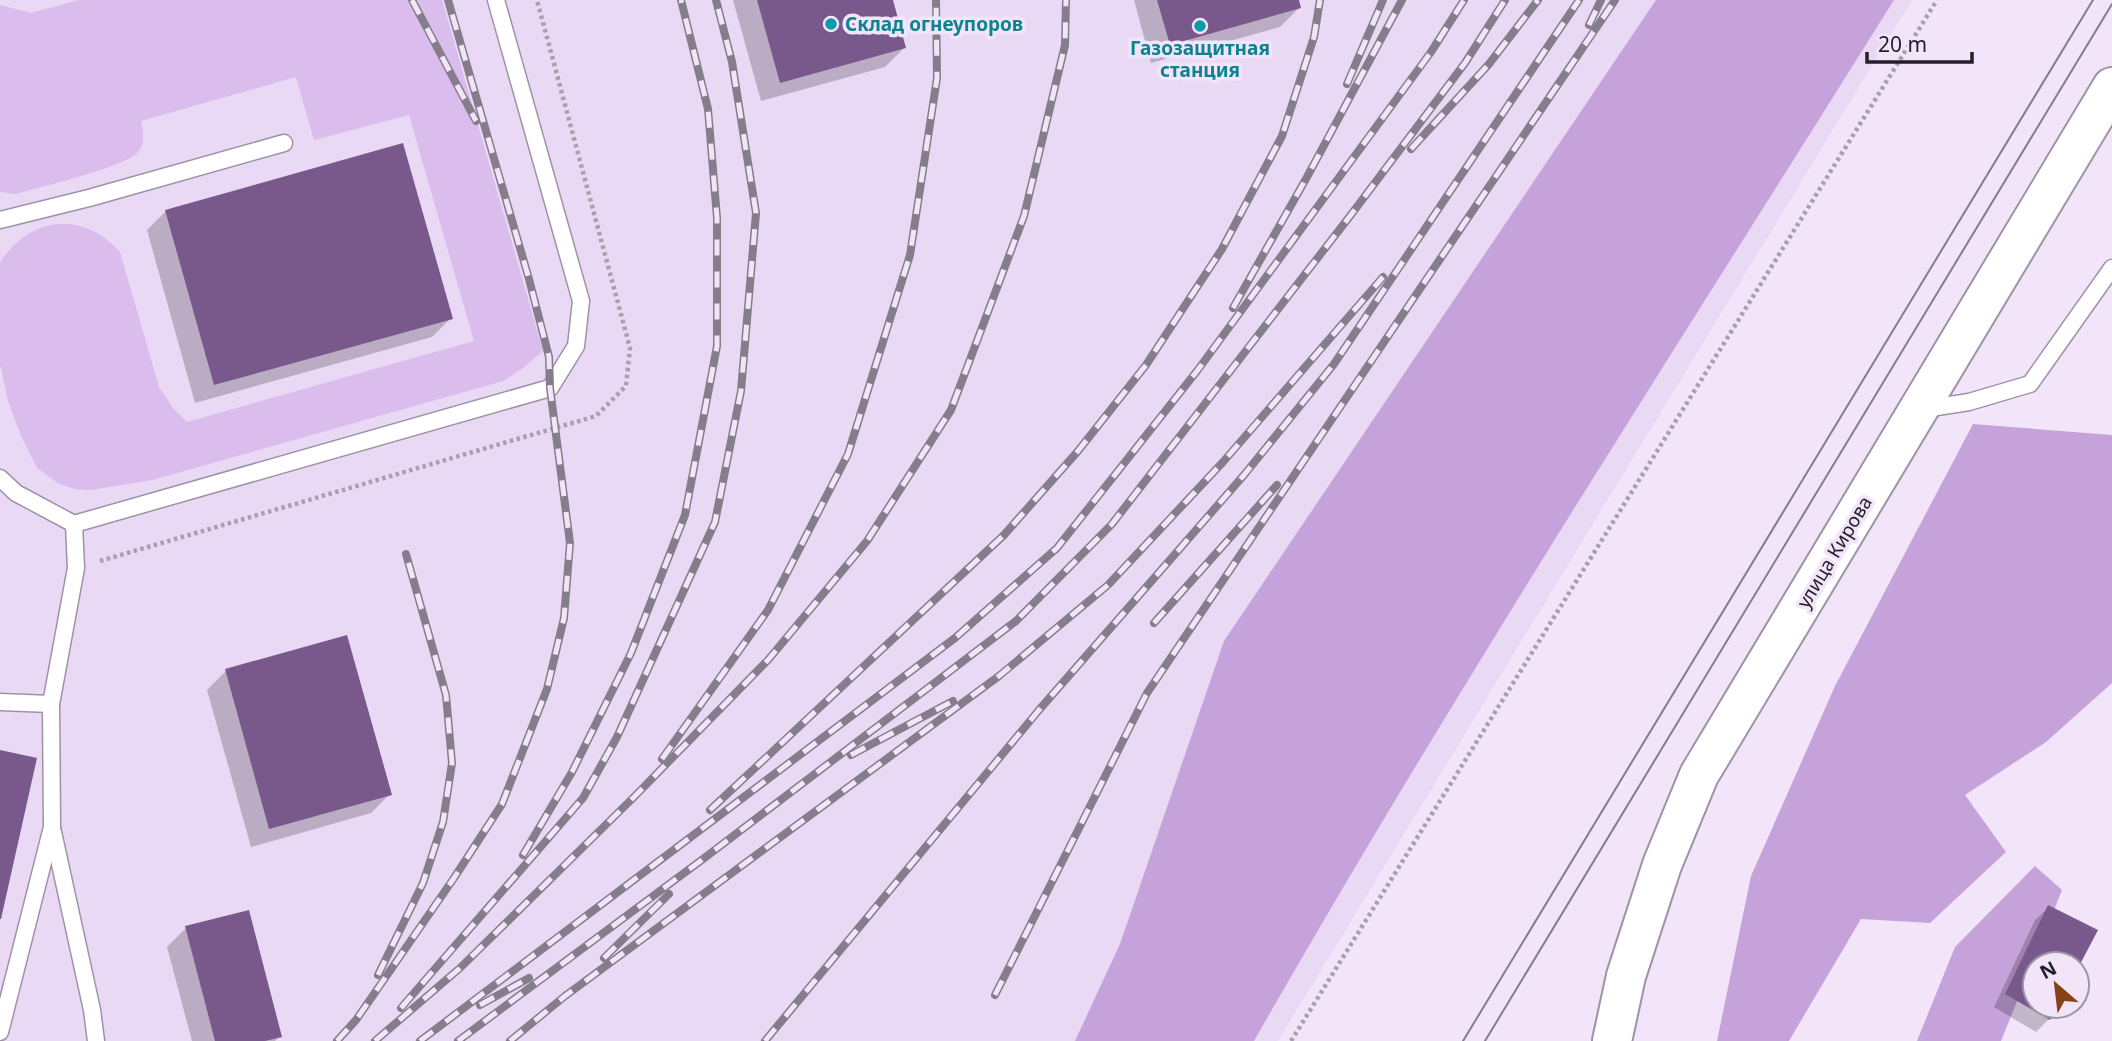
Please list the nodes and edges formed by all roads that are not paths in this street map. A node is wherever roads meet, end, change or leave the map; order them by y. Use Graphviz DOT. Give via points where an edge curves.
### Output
graph roads {
  1 [pos="496,0"];
  2 [pos="2112,87"];
  3 [pos="284,143"];
  4 [pos="0,220"];
  5 [pos="2112,268"];
  6 [pos="1918,410"];
  7 [pos="0,478"];
  8 [pos="74,524"];
  9 [pos="0,702"];
  10 [pos="51,704"];
  11 [pos="52,827"];
  12 [pos="0,1032"];
  13 [pos="96,1041"];
  14 [pos="1612,1041"];
  1 -- 8 [label="lane" via="582,301 576,346 550,388"];
  2 -- 6 [label="main road, улица Кирова"];
  3 -- 4 [label="lane"];
  5 -- 6 [label="lane" via="2030,384 1969,402"];
  6 -- 14 [label="main road, улица Кирова" via="1699,775 1662,865 1626,976"];
  7 -- 8 [label="lane" via="16,493"];
  8 -- 10 [label="lane" via="76,568"];
  9 -- 10 [label="lane"];
  10 -- 11 [label="lane"];
  11 -- 12 [label="lane"];
  11 -- 13 [label="lane"];
}
